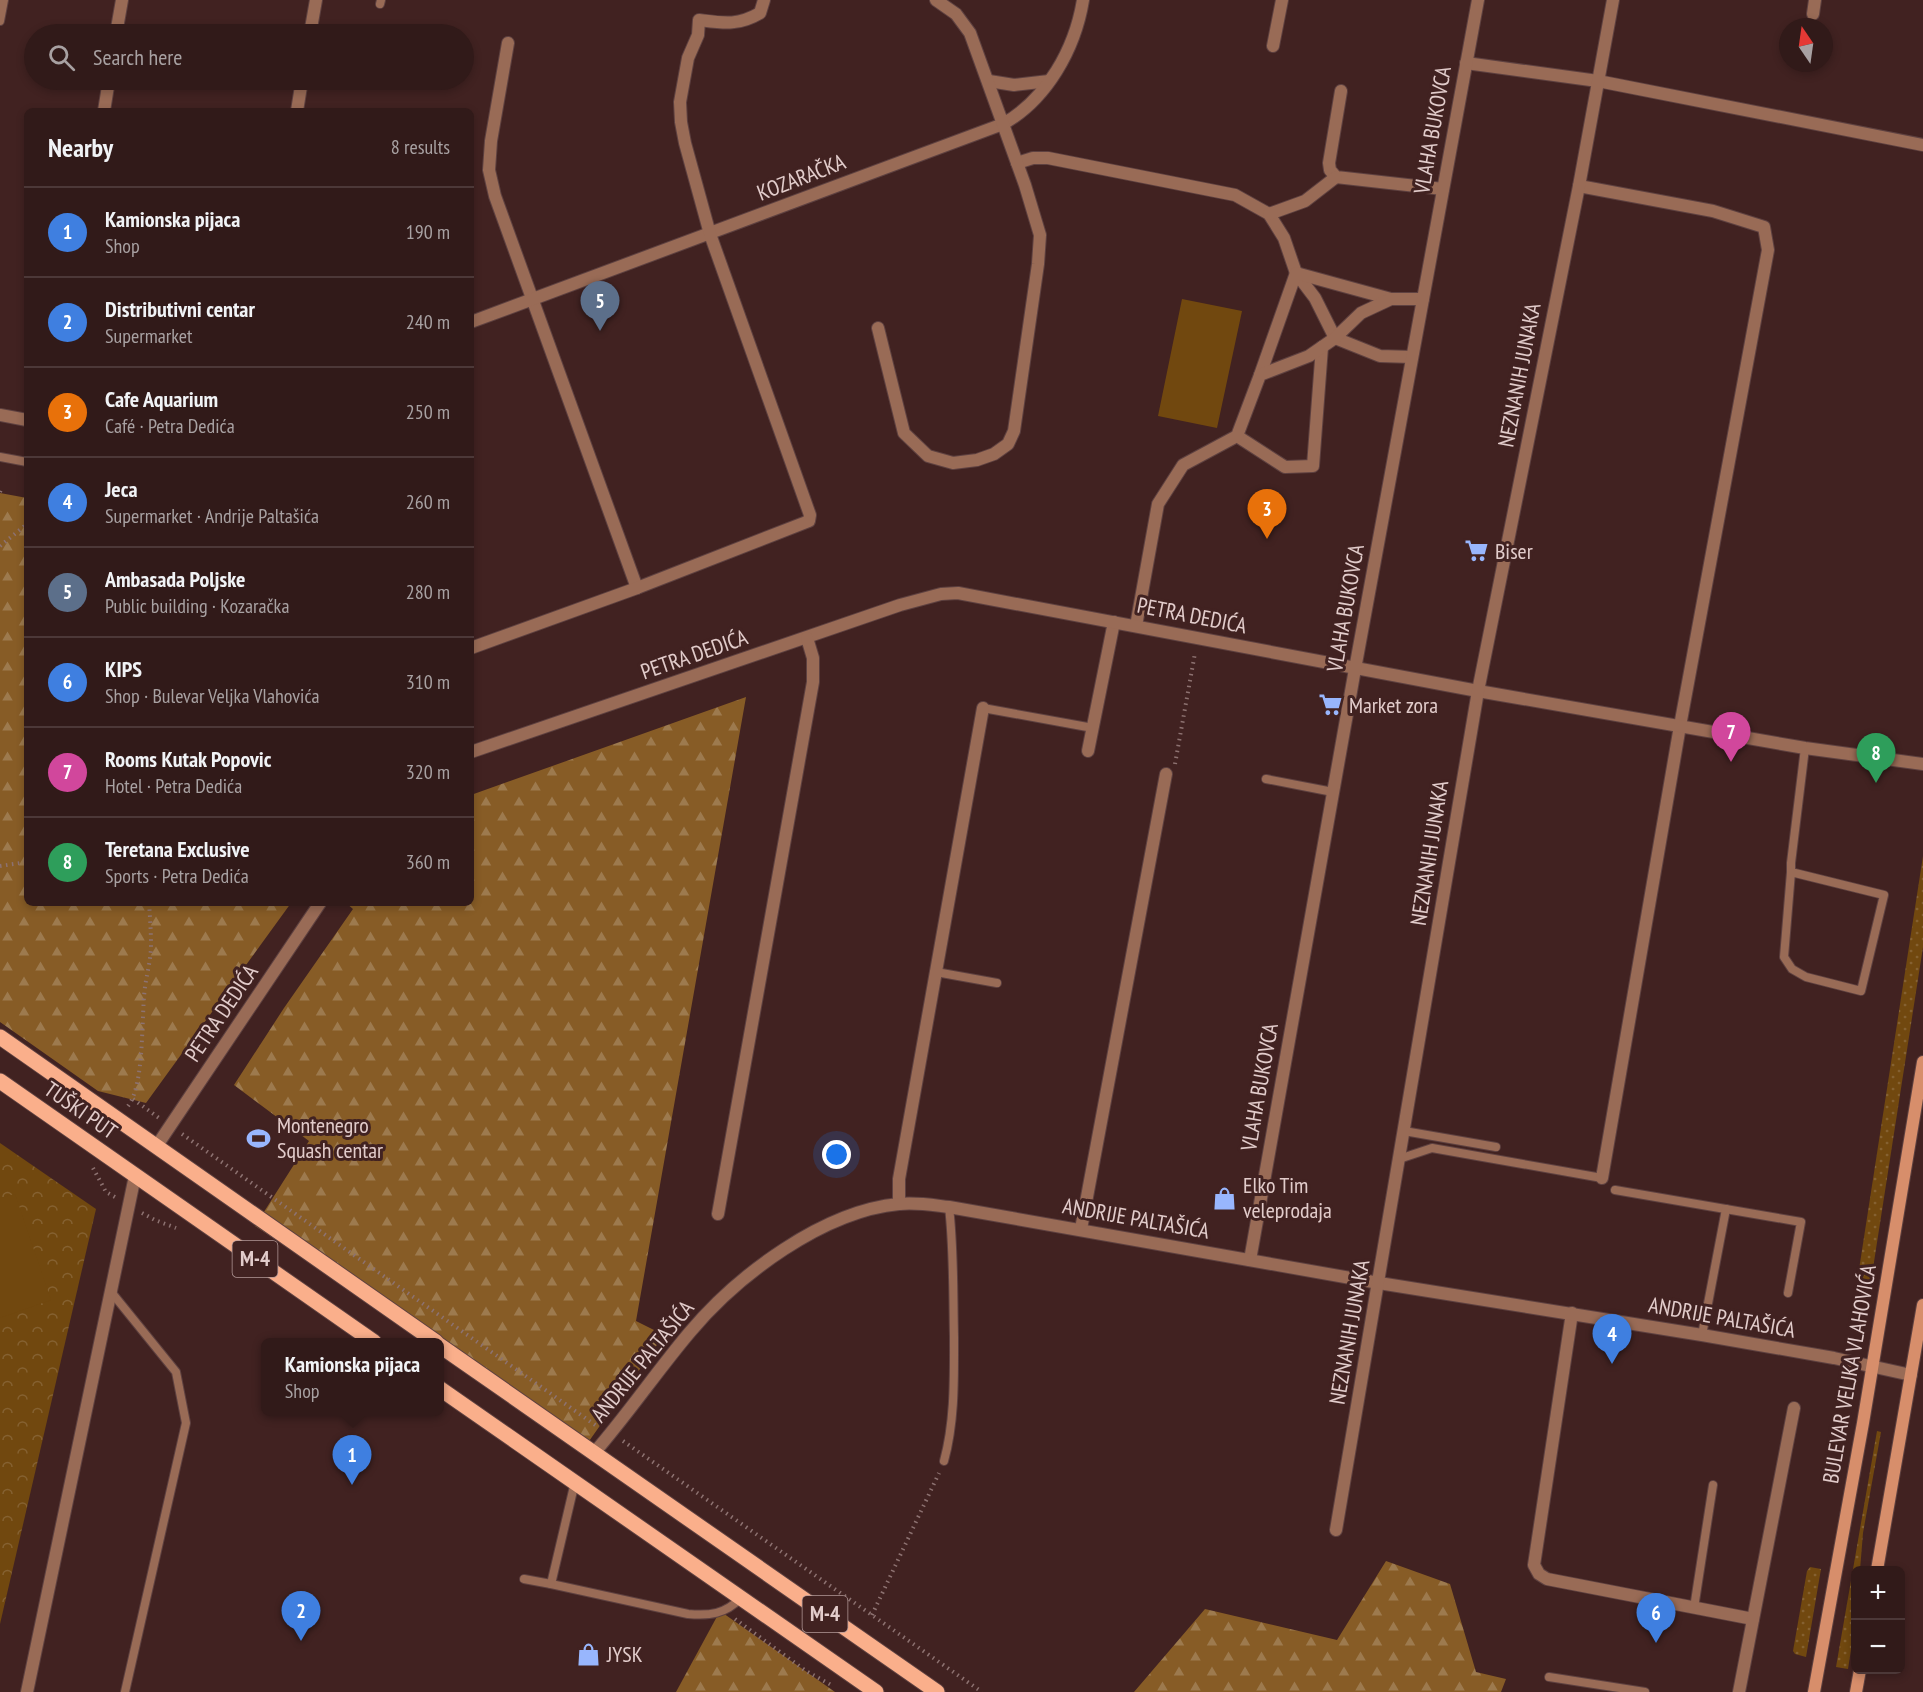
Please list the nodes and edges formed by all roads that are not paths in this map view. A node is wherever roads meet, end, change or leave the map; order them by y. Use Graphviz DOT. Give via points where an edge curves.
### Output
graph roads {
  1 [pos="4,0"];
  2 [pos="122,0"];
  3 [pos="316,0"];
  4 [pos="764,0"];
  5 [pos="936,0"];
  6 [pos="1083,0"];
  7 [pos="1282,0"];
  8 [pos="1478,0"];
  9 [pos="1613,0"];
  10 [pos="1815,0"];
  11 [pos="1813,14"];
  12 [pos="0,21"];
  13 [pos="118,24"];
  14 [pos="312,24"];
  15 [pos="508,43"];
  16 [pos="1273,46"];
  17 [pos="1466,63"];
  18 [pos="989,81"];
  19 [pos="1049,81"];
  20 [pos="1598,81"];
  21 [pos="107,90"];
  22 [pos="300,90"];
  23 [pos="1341,91"];
  24 [pos="104,108"];
  25 [pos="297,108"];
  26 [pos="1003,124"];
  27 [pos="1923,145"];
  28 [pos="1017,163"];
  29 [pos="1336,177"];
  30 [pos="1579,186"];
  31 [pos="1443,189"];
  32 [pos="1269,214"];
  33 [pos="710,234"];
  34 [pos="1296,273"];
  35 [pos="1391,299"];
  36 [pos="1423,299"];
  37 [pos="532,300"];
  38 [pos="474,321"];
  39 [pos="878,328"];
  40 [pos="1335,338"];
  41 [pos="1322,347"];
  42 [pos="1412,357"];
  43 [pos="1260,375"];
  44 [pos="0,415"];
  45 [pos="24,419"];
  46 [pos="1237,436"];
  47 [pos="0,457"];
  48 [pos="24,461"];
  49 [pos="637,588"];
  50 [pos="1113,622"];
  51 [pos="1136,626"];
  52 [pos="807,638"];
  53 [pos="474,647"];
  54 [pos="1355,669"];
  55 [pos="1478,691"];
  56 [pos="983,708"];
  57 [pos="1680,726"];
  58 [pos="1093,728"];
  59 [pos="1805,748"];
  60 [pos="474,751"];
  61 [pos="1088,751"];
  62 [pos="1923,764"];
  63 [pos="1166,774"];
  64 [pos="1266,779"];
  65 [pos="1333,792"];
  66 [pos="1791,872"];
  67 [pos="318,906"];
  68 [pos="936,972"];
  69 [pos="997,983"];
  70 [pos="0,1037"];
  71 [pos="1923,1062"];
  72 [pos="0,1081"];
  73 [pos="1404,1131"];
  74 [pos="156,1147"];
  75 [pos="1496,1147"];
  76 [pos="1399,1159"];
  77 [pos="135,1176"];
  78 [pos="1602,1178"];
  79 [pos="1615,1190"];
  80 [pos="898,1204"];
  81 [pos="949,1207"];
  82 [pos="1726,1209"];
  83 [pos="718,1214"];
  84 [pos="1081,1229"];
  85 [pos="1250,1260"];
  86 [pos="1379,1283"];
  87 [pos="112,1293"];
  88 [pos="1788,1293"];
  89 [pos="1923,1305"];
  90 [pos="1572,1313"];
  91 [pos="1702,1335"];
  92 [pos="368,1338"];
  93 [pos="428,1338"];
  94 [pos="444,1349"];
  95 [pos="1871,1367"];
  96 [pos="1911,1375"];
  97 [pos="444,1391"];
  98 [pos="1794,1408"];
  99 [pos="594,1453"];
  100 [pos="944,1461"];
  101 [pos="575,1482"];
  102 [pos="1713,1485"];
  103 [pos="1336,1530"];
  104 [pos="1878,1566"];
  105 [pos="524,1579"];
  106 [pos="551,1584"];
  107 [pos="741,1598"];
  108 [pos="1694,1608"];
  109 [pos="1752,1619"];
  110 [pos="1859,1674"];
  111 [pos="1549,1677"];
  112 [pos="27,1692"];
  113 [pos="125,1692"];
  114 [pos="876,1692"];
  115 [pos="937,1692"];
  116 [pos="1645,1692"];
  117 [pos="1738,1692"];
  118 [pos="1814,1692"];
  119 [pos="1856,1692"];
  1 -- 12 [label="lane"];
  2 -- 13 [label="street"];
  3 -- 14 [label="street"];
  4 -- 33 [label="street" via="760,13 749,20 728,24 699,20 698,35 688,58 680,102 681,122"];
  5 -- 18 [label="street" via="956,15 970,33"];
  6 -- 19 [label="street, KOZARAČKA" via="1071,45"];
  7 -- 16 [label="street"];
  8 -- 17 [label="street, VLAHA BUKOVCA"];
  9 -- 20 [label="street, NEZNANIH JUNAKA"];
  10 -- 11 [label="street"];
  15 -- 37 [label="street" via="490,141 489,170"];
  17 -- 20 [label="street"];
  17 -- 31 [label="street, VLAHA BUKOVCA"];
  18 -- 19 [label="street" via="1014,85"];
  18 -- 26 [label="street"];
  19 -- 26 [label="street, KOZARAČKA"];
  20 -- 27 [label="street"];
  20 -- 30 [label="street, NEZNANIH JUNAKA"];
  21 -- 24 [label="street"];
  22 -- 25 [label="street"];
  23 -- 29 [label="street" via="1329,162"];
  26 -- 28 [label="street"];
  26 -- 33 [label="street, KOZARAČKA"];
  28 -- 32 [label="street" via="1048,158 1235,195"];
  28 -- 39 [label="street" via="1036,219 1040,248 1014,431 1008,444 977,460 953,463 928,456 904,433"];
  29 -- 31 [label="street"];
  29 -- 32 [label="street" via="1305,201"];
  30 -- 55 [label="street, NEZNANIH JUNAKA"];
  30 -- 57 [label="street" via="1713,210 1764,227 1768,250"];
  31 -- 36 [label="street, VLAHA BUKOVCA"];
  32 -- 34 [label="street" via="1284,238"];
  33 -- 37 [label="street, KOZARAČKA"];
  33 -- 49 [label="street" via="809,521"];
  34 -- 35 [label="street"];
  34 -- 40 [label="street" via="1315,298"];
  34 -- 43 [label="street"];
  35 -- 36 [label="street"];
  35 -- 40 [label="street" via="1361,313"];
  36 -- 42 [label="street, VLAHA BUKOVCA"];
  37 -- 38 [label="street, KOZARAČKA"];
  37 -- 49 [label="street"];
  40 -- 41 [label="street"];
  40 -- 42 [label="street" via="1380,356"];
  41 -- 43 [label="street"];
  41 -- 46 [label="street" via="1313,466 1285,467"];
  42 -- 54 [label="street, VLAHA BUKOVCA"];
  43 -- 46 [label="street"];
  44 -- 45 [label="street"];
  46 -- 51 [label="street" via="1183,465 1158,504"];
  47 -- 48 [label="lane"];
  49 -- 53 [label="street"];
  50 -- 51 [label="street, PETRA DEDIĆA"];
  50 -- 52 [label="street, PETRA DEDIĆA" via="958,593 922,599"];
  50 -- 58 [label="street"];
  51 -- 54 [label="street, PETRA DEDIĆA"];
  52 -- 60 [label="street, PETRA DEDIĆA"];
  52 -- 83 [label="street" via="813,658 813,682"];
  54 -- 55 [label="street, PETRA DEDIĆA"];
  54 -- 65 [label="street, VLAHA BUKOVCA"];
  55 -- 57 [label="street, PETRA DEDIĆA"];
  55 -- 73 [label="street, NEZNANIH JUNAKA"];
  56 -- 58 [label="lane"];
  56 -- 68 [label="street"];
  57 -- 59 [label="street, PETRA DEDIĆA"];
  57 -- 78 [label="street"];
  58 -- 61 [label="street"];
  59 -- 62 [label="street, PETRA DEDIĆA"];
  59 -- 66 [label="lane"];
  63 -- 84 [label="street"];
  64 -- 65 [label="lane"];
  65 -- 85 [label="street, VLAHA BUKOVCA"];
  66 -- 66 [label="lane" via="1884,895 1861,991 1806,977 1792,969 1785,957"];
  67 -- 74 [label="street, PETRA DEDIĆA"];
  68 -- 69 [label="lane"];
  68 -- 80 [label="street" via="898,1179"];
  70 -- 74 [label="main road, M-4"];
  71 -- 95 [label="main road, BULEVAR VELJKA VLAHOVIĆA"];
  72 -- 77 [label="main road, TUŠKI PUT / M-4"];
  73 -- 75 [label="lane"];
  73 -- 76 [label="street, NEZNANIH JUNAKA"];
  74 -- 93 [label="main road, M-4"];
  76 -- 78 [label="lane" via="1432,1148"];
  76 -- 86 [label="street, NEZNANIH JUNAKA"];
  77 -- 87 [label="street"];
  77 -- 92 [label="main road, M-4"];
  79 -- 82 [label="lane"];
  80 -- 81 [label="street, ANDRIJE PALTAŠIĆA"];
  80 -- 99 [label="street, ANDRIJE PALTAŠIĆA" via="861,1211 829,1224 792,1244 740,1282 689,1332"];
  81 -- 84 [label="street, ANDRIJE PALTAŠIĆA"];
  81 -- 100 [label="lane" via="954,1383"];
  82 -- 88 [label="lane" via="1801,1222"];
  82 -- 91 [label="lane"];
  84 -- 85 [label="street, ANDRIJE PALTAŠIĆA"];
  85 -- 86 [label="street, ANDRIJE PALTAŠIĆA"];
  86 -- 90 [label="street, ANDRIJE PALTAŠIĆA"];
  86 -- 103 [label="street, NEZNANIH JUNAKA"];
  87 -- 112 [label="street"];
  87 -- 113 [label="lane" via="176,1372 186,1423"];
  89 -- 96 [label="main road"];
  90 -- 91 [label="street, ANDRIJE PALTAŠIĆA"];
  90 -- 108 [label="street" via="1534,1564 1547,1579"];
  91 -- 95 [label="street, ANDRIJE PALTAŠIĆA"];
  94 -- 99 [label="main road, M-4"];
  95 -- 96 [label="street, ANDRIJE PALTAŠIĆA"];
  95 -- 118 [label="main road, BULEVAR VELJKA VLAHOVIĆA"];
  96 -- 104 [label="main road"];
  97 -- 101 [label="main road, M-4"];
  98 -- 109 [label="street"];
  99 -- 115 [label="main road, M-4"];
  101 -- 106 [label="lane"];
  101 -- 107 [label="main road, M-4"];
  102 -- 108 [label="lane"];
  105 -- 106 [label="lane"];
  106 -- 107 [label="lane" via="688,1614 725,1611"];
  107 -- 114 [label="main road, M-4"];
  108 -- 109 [label="street"];
  109 -- 117 [label="street"];
  110 -- 119 [label="main road"];
  111 -- 116 [label="lane"];
}
